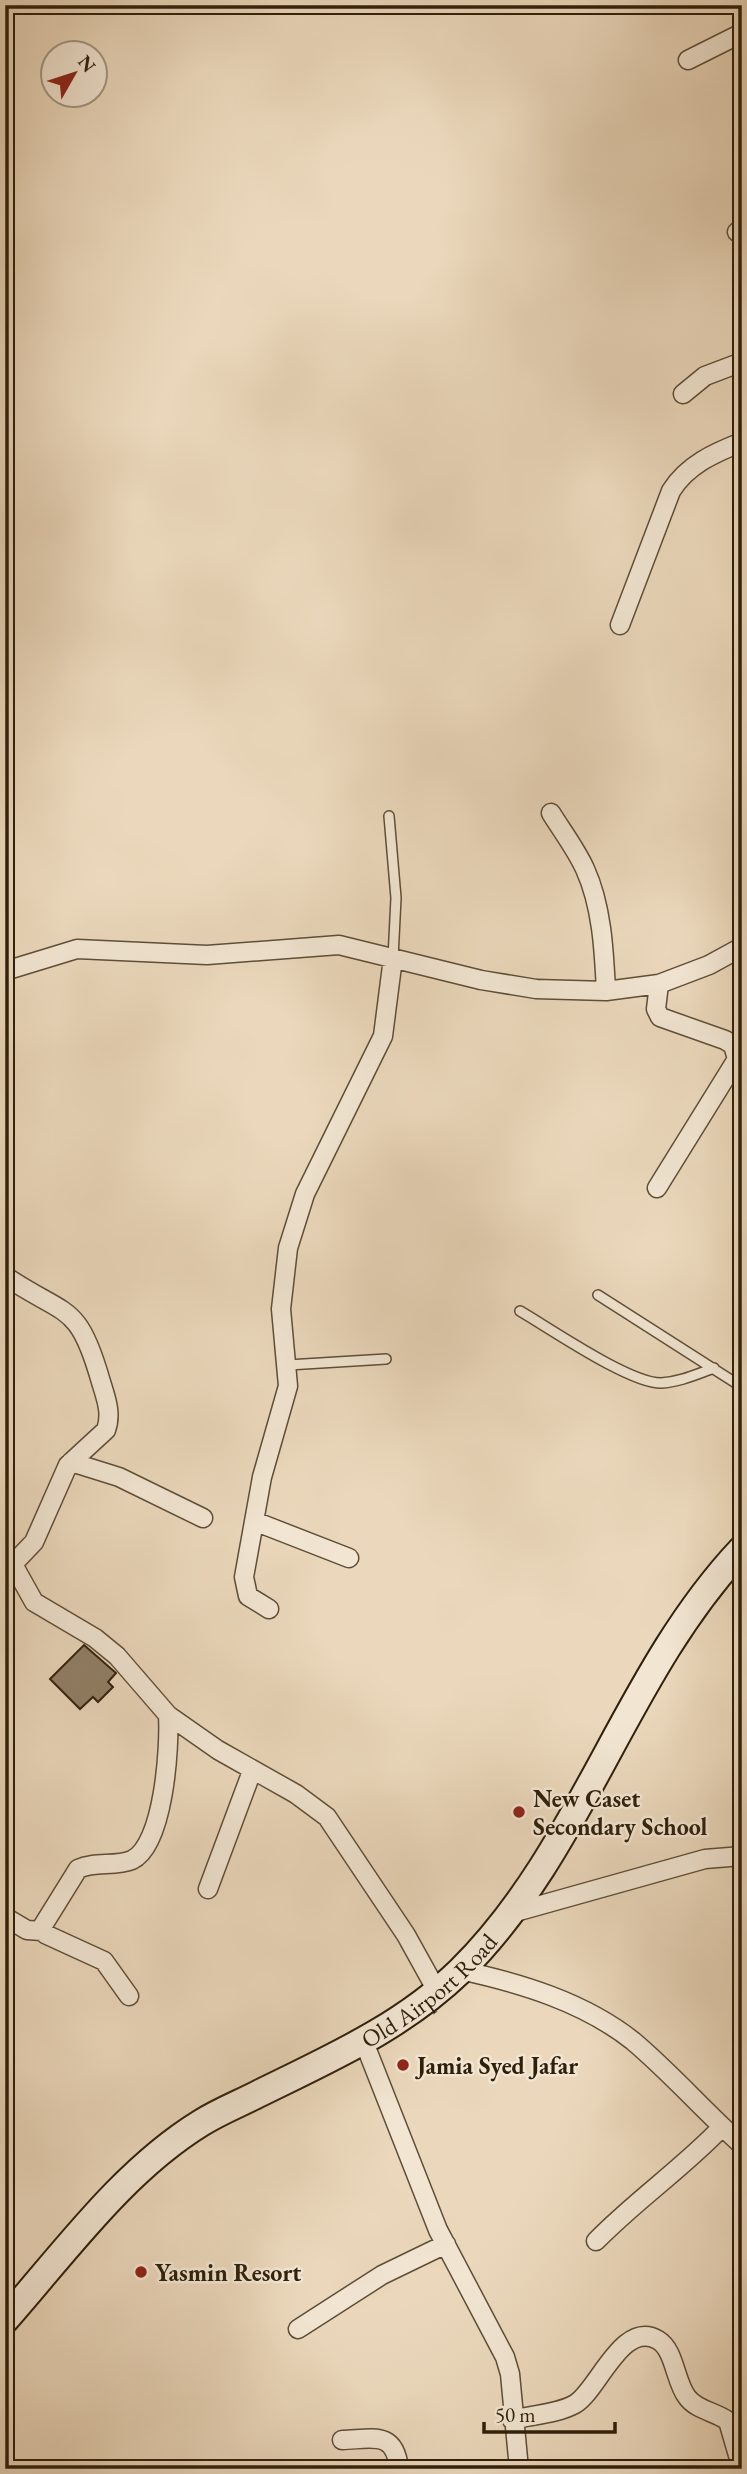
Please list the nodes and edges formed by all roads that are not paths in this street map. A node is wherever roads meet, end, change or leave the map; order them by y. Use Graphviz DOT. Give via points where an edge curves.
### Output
graph roads {
  1 [pos="742,33"];
  2 [pos="688,60"];
  3 [pos="742,362"];
  4 [pos="683,394"];
  5 [pos="742,442"];
  6 [pos="620,625"];
  7 [pos="551,813"];
  8 [pos="389,816"];
  9 [pos="742,947"];
  10 [pos="393,958"];
  11 [pos="5,971"];
  12 [pos="659,984"];
  13 [pos="606,991"];
  14 [pos="657,1188"];
  15 [pos="5,1276"];
  16 [pos="598,1296"];
  17 [pos="520,1311"];
  18 [pos="386,1359"];
  19 [pos="288,1365"];
  20 [pos="714,1368"];
  21 [pos="742,1387"];
  22 [pos="71,1462"];
  23 [pos="203,1518"];
  24 [pos="254,1521"];
  25 [pos="742,1549"];
  26 [pos="10,1556"];
  27 [pos="349,1558"];
  28 [pos="269,1609"];
  29 [pos="168,1715"];
  30 [pos="252,1771"];
  31 [pos="742,1856"];
  32 [pos="208,1889"];
  33 [pos="512,1913"];
  34 [pos="5,1917"];
  35 [pos="42,1931"];
  36 [pos="460,1970"];
  37 [pos="437,1991"];
  38 [pos="129,1996"];
  39 [pos="364,2042"];
  40 [pos="722,2127"];
  41 [pos="742,2145"];
  42 [pos="596,2241"];
  43 [pos="446,2244"];
  44 [pos="5,2320"];
  45 [pos="298,2329"];
  46 [pos="512,2420"];
  47 [pos="342,2440"];
  48 [pos="399,2469"];
  49 [pos="519,2469"];
  50 [pos="742,2469"];
  1 -- 2 [label="street"];
  3 -- 4 [label="street" via="705,376"];
  5 -- 6 [label="street" via="713,454 678,479"];
  7 -- 13 [label="street" via="592,888"];
  8 -- 10 [label="lane" via="396,886"];
  9 -- 12 [label="street"];
  10 -- 11 [label="street" via="339,945 207,955 88,949 66,951"];
  10 -- 13 [label="street" via="536,989"];
  10 -- 19 [label="street" via="383,1036 305,1194 288,1248 281,1309"];
  12 -- 13 [label="street"];
  12 -- 14 [label="street" via="656,1010 660,1017 725,1040 733,1045 737,1059"];
  15 -- 22 [label="street" via="74,1317 93,1355 109,1422"];
  16 -- 20 [label="lane"];
  17 -- 20 [label="lane" via="647,1381 675,1381"];
  18 -- 19 [label="lane"];
  19 -- 24 [label="street" via="284,1406 261,1477"];
  20 -- 21 [label="lane"];
  22 -- 23 [label="street" via="119,1477"];
  22 -- 26 [label="street" via="34,1542"];
  24 -- 27 [label="street"];
  24 -- 28 [label="street" via="245,1589"];
  25 -- 33 [label="main road, Old Airport Road" via="674,1634 547,1863"];
  26 -- 29 [label="street" via="34,1602 96,1638"];
  29 -- 30 [label="street"];
  29 -- 35 [label="street" via="164,1795 146,1843 131,1860 78,1869 43,1922"];
  30 -- 32 [label="street"];
  30 -- 37 [label="street" via="327,1817 406,1935"];
  31 -- 33 [label="street" via="705,1859"];
  33 -- 36 [label="main road, Old Airport Road"];
  34 -- 35 [label="street" via="27,1930"];
  35 -- 38 [label="street" via="104,1961"];
  36 -- 37 [label="main road, Old Airport Road"];
  36 -- 40 [label="street" via="533,1989 607,2023 670,2075"];
  37 -- 39 [label="main road, Old Airport Road"];
  39 -- 43 [label="street"];
  39 -- 44 [label="main road, Old Airport Road" via="202,2122 157,2154"];
  40 -- 41 [label="street"];
  40 -- 42 [label="street" via="692,2158 625,2210"];
  43 -- 45 [label="street" via="382,2275"];
  43 -- 46 [label="street" via="505,2357"];
  46 -- 49 [label="street"];
  46 -- 50 [label="street" via="576,2403 617,2351 641,2339 653,2339 661,2341 667,2351 691,2403 728,2421"];
  47 -- 48 [label="street" via="388,2441 397,2453"];
}
